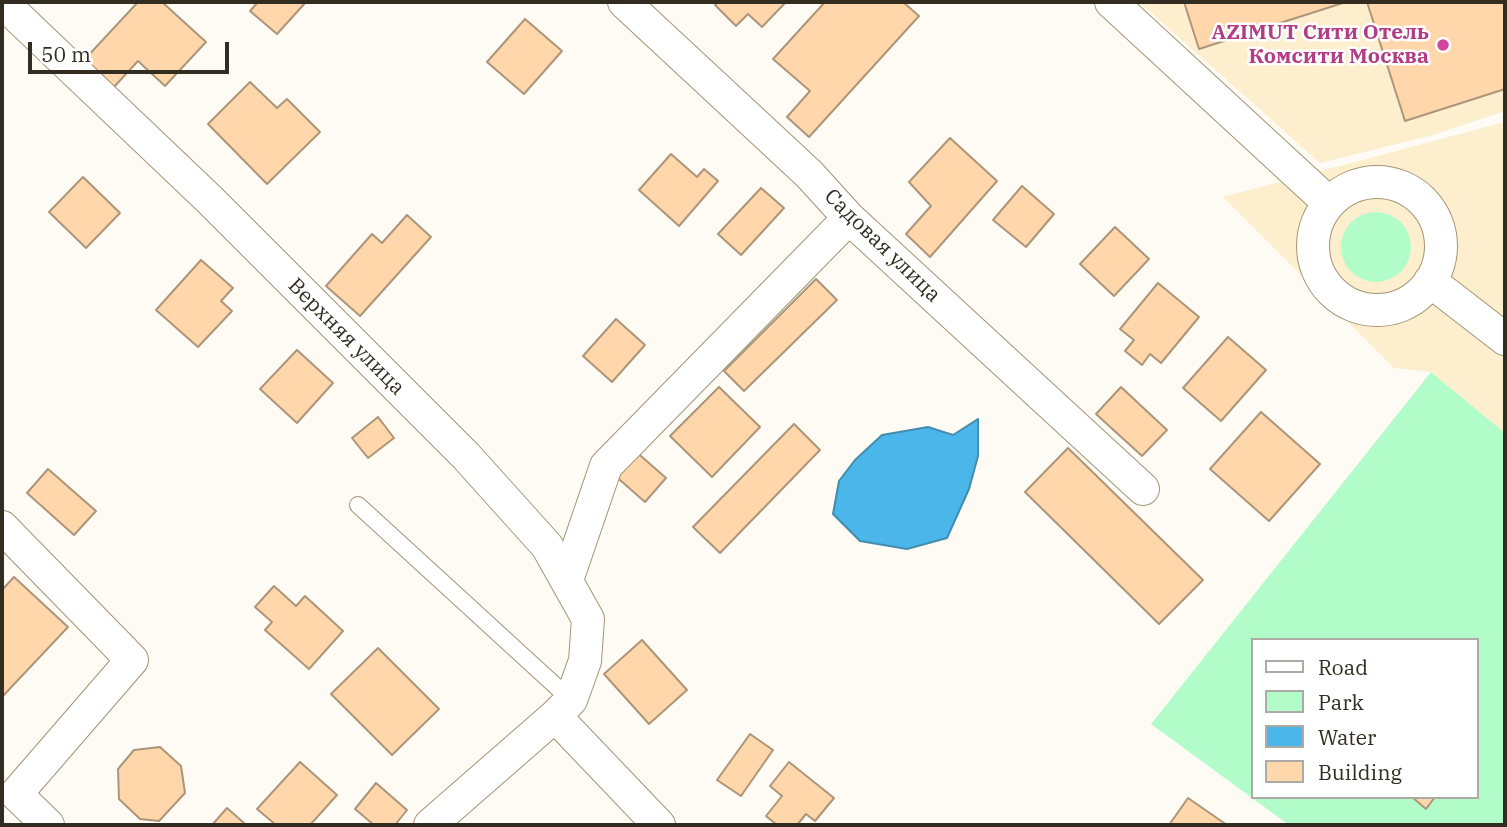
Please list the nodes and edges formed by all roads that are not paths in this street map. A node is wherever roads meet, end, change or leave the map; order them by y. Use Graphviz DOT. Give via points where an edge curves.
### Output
graph roads {
  1 [pos="2,2"];
  2 [pos="624,2"];
  3 [pos="1111,2"];
  4 [pos="1329,203"];
  5 [pos="849,218"];
  6 [pos="1430,281"];
  7 [pos="1505,339"];
  8 [pos="1143,489"];
  9 [pos="358,505"];
  10 [pos="2,527"];
  11 [pos="566,580"];
  12 [pos="563,708"];
  13 [pos="48,825"];
  14 [pos="430,825"];
  15 [pos="659,825"];
  1 -- 11 [label="street, Верхняя улица" via="209,199 466,456 548,546"];
  2 -- 5 [label="street, Садовая улица" via="809,174"];
  3 -- 4 [label="street"];
  4 -- 6 [label="street" via="1368,183 1401,187 1420,199 1440,238 1439,260"];
  4 -- 6 [label="street" via="1314,233 1313,255 1326,285 1342,300 1374,310 1396,307 1415,297"];
  5 -- 8 [label="street, Садовая улица"];
  5 -- 11 [label="street" via="606,466"];
  6 -- 7 [label="street"];
  9 -- 12 [label="lane"];
  10 -- 13 [label="street" via="132,660 16,794"];
  11 -- 12 [label="street, Верхняя улица" via="588,619 585,662"];
  12 -- 14 [label="street, Верхняя улица"];
  12 -- 15 [label="street"];
}
